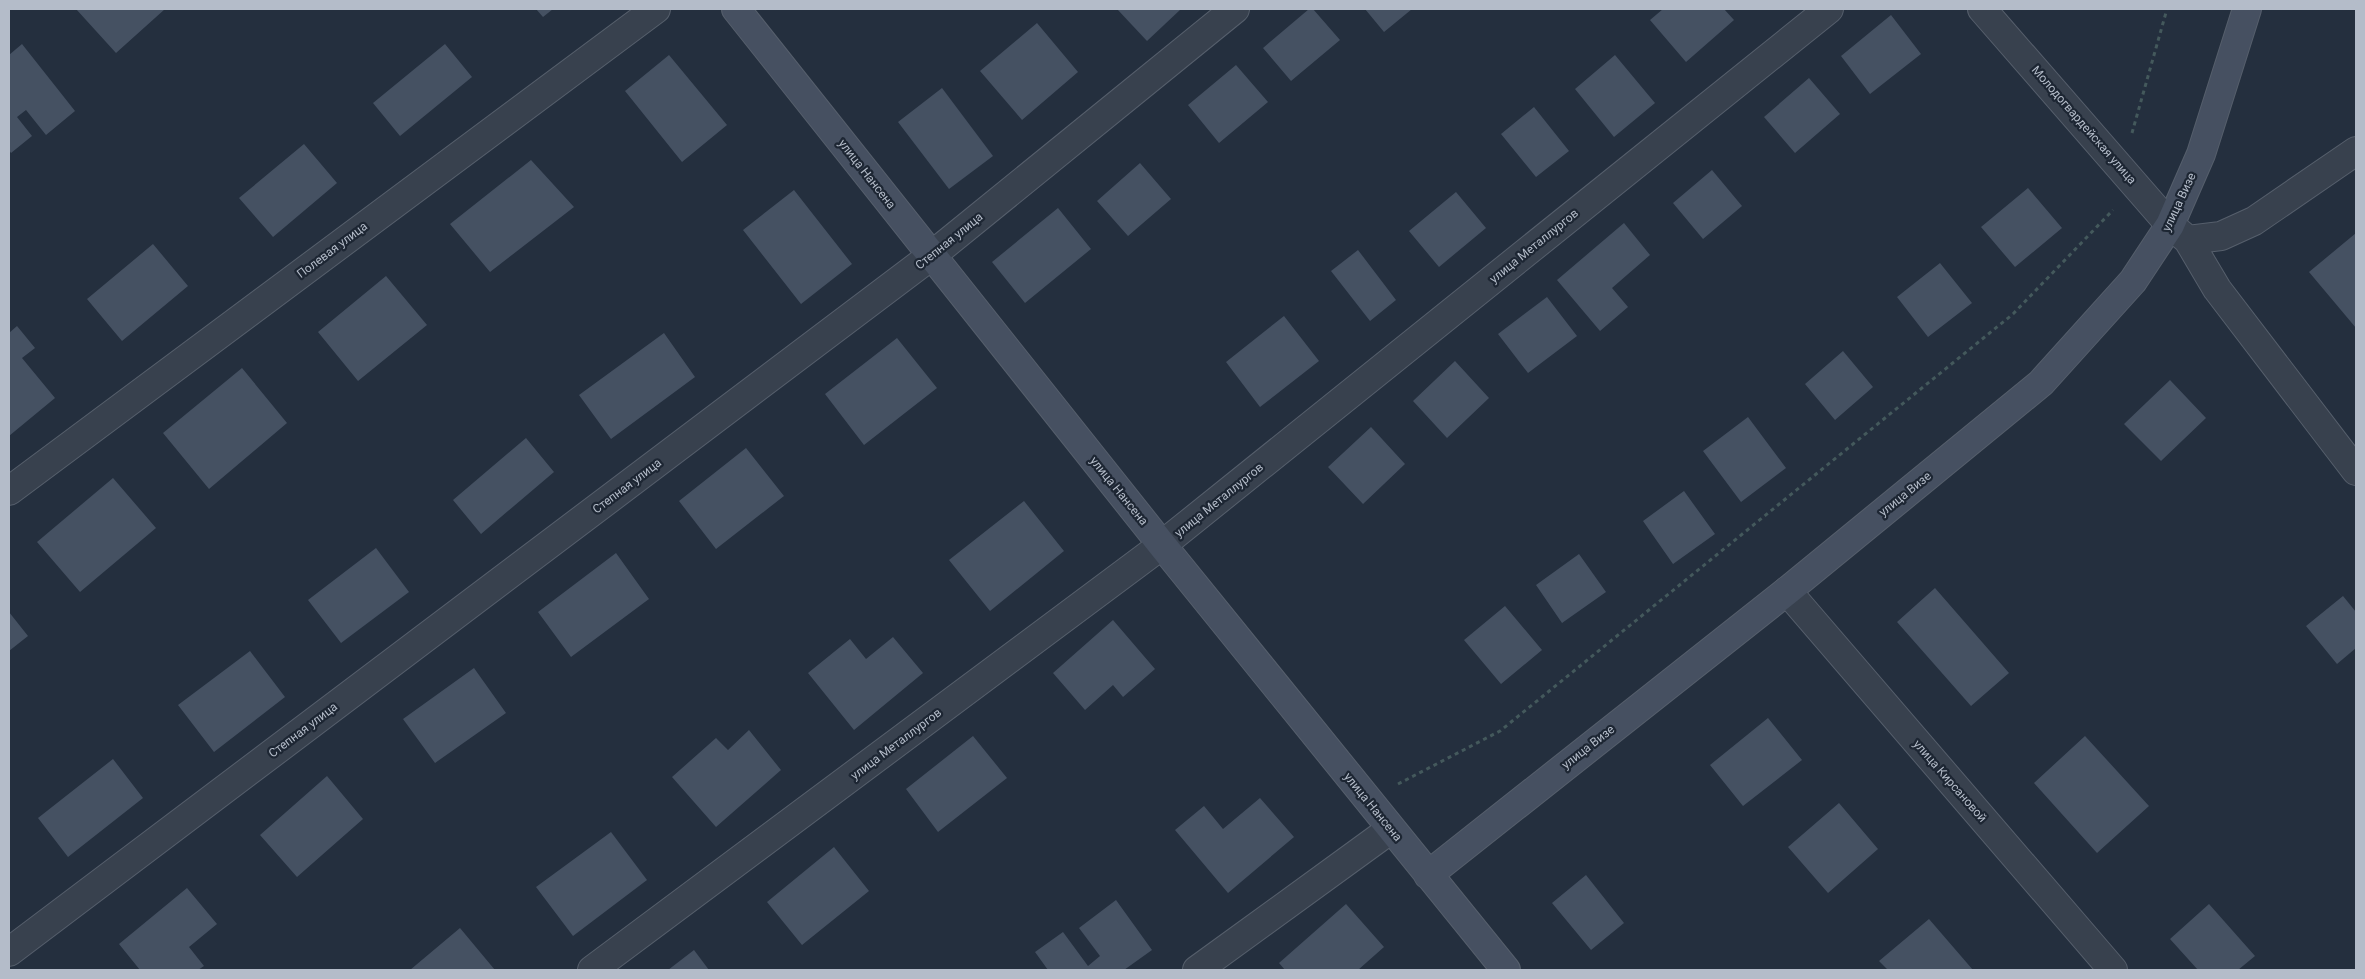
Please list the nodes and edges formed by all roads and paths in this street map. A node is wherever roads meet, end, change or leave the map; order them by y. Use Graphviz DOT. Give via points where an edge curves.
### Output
graph roads {
  1 [pos="656,9"];
  2 [pos="736,9"];
  3 [pos="1236,9"];
  4 [pos="1829,9"];
  5 [pos="1982,9"];
  6 [pos="2167,9"];
  7 [pos="2247,9"];
  8 [pos="2356,151"];
  9 [pos="2128,176"];
  10 [pos="2179,232"];
  11 [pos="931,256"];
  12 [pos="2356,471"];
  13 [pos="9,491"];
  14 [pos="1162,545"];
  15 [pos="1787,591"];
  16 [pos="1392,787"];
  17 [pos="1391,829"];
  18 [pos="1428,876"];
  19 [pos="9,952"];
  20 [pos="592,970"];
  21 [pos="1197,970"];
  22 [pos="1506,970"];
  23 [pos="2113,970"];
  1 -- 13 [label="street, Полевая улица"];
  2 -- 11 [label="main road, улица Нансена"];
  3 -- 11 [label="street, Степная улица"];
  4 -- 14 [label="street, улица Металлургов"];
  5 -- 9 [label="street, Молодогвардейская улица"];
  6 -- 9 [label="path"];
  7 -- 10 [label="main road, улица Визе"];
  8 -- 10 [label="street" via="2254,221 2221,236"];
  9 -- 10 [label="street, Молодогвардейская улица"];
  9 -- 16 [label="path" via="2107,218 2005,321 1500,731"];
  10 -- 12 [label="street, Молодогвардейская улица" via="2217,289"];
  10 -- 15 [label="main road, улица Визе" via="2041,383"];
  11 -- 14 [label="main road, улица Нансена"];
  11 -- 19 [label="street, Степная улица"];
  14 -- 17 [label="main road, улица Нансена"];
  14 -- 20 [label="street, улица Металлургов"];
  15 -- 18 [label="main road, улица Визе"];
  15 -- 23 [label="street, улица Кирсановой"];
  17 -- 18 [label="main road, улица Нансена"];
  17 -- 21 [label="street"];
  18 -- 22 [label="main road, улица Нансена"];
}
